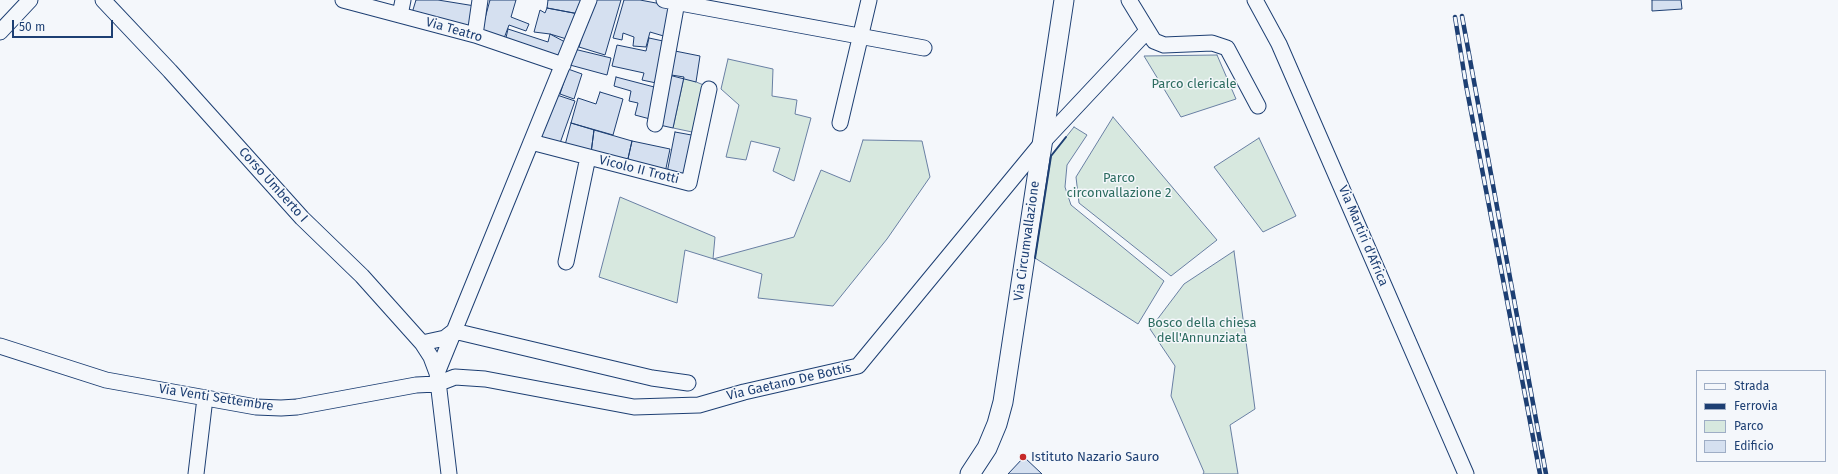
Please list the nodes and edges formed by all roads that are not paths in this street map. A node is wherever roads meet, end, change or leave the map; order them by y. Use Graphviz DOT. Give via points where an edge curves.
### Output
graph roads {
  1 [pos="30,0"];
  2 [pos="103,0"];
  3 [pos="343,0"];
  4 [pos="403,0"];
  5 [pos="480,0"];
  6 [pos="589,0"];
  7 [pos="869,0"];
  8 [pos="1064,0"];
  9 [pos="1129,0"];
  10 [pos="1255,0"];
  11 [pos="670,1"];
  12 [pos="360,2"];
  13 [pos="400,16"];
  14 [pos="1147,31"];
  15 [pos="0,32"];
  16 [pos="475,35"];
  17 [pos="860,36"];
  18 [pos="924,48"];
  19 [pos="563,65"];
  20 [pos="710,89"];
  21 [pos="1258,106"];
  22 [pos="840,123"];
  23 [pos="655,124"];
  24 [pos="531,142"];
  25 [pos="1042,144"];
  26 [pos="588,157"];
  27 [pos="566,262"];
  28 [pos="454,331"];
  29 [pos="422,343"];
  30 [pos="1,350"];
  31 [pos="437,378"];
  32 [pos="688,383"];
  33 [pos="205,398"];
  34 [pos="196,474"];
  35 [pos="449,474"];
  36 [pos="970,474"];
  37 [pos="1466,474"];
  1 -- 15 [label="street"];
  2 -- 29 [label="street, Corso Umberto I" via="302,218 362,276"];
  3 -- 12 [label="street, Via Teatro"];
  4 -- 13 [label="street"];
  5 -- 16 [label="street"];
  6 -- 19 [label="street"];
  7 -- 17 [label="street"];
  8 -- 25 [label="main road, Via Circumvallazione"];
  9 -- 14 [label="street"];
  10 -- 37 [label="street, Via Martiri d'Africa" via="1279,44"];
  11 -- 17 [label="street"];
  11 -- 23 [label="street"];
  12 -- 13 [label="street, Via Teatro"];
  13 -- 16 [label="street, Via Teatro"];
  14 -- 21 [label="street" via="1154,41 1164,45 1212,43 1227,48"];
  14 -- 25 [label="street, Via Gaetano De Bottis"];
  16 -- 19 [label="street, Via Teatro"];
  17 -- 18 [label="street"];
  17 -- 22 [label="street"];
  19 -- 24 [label="street"];
  20 -- 26 [label="street, Vicolo II Trotti" via="689,183"];
  24 -- 26 [label="street, Vicolo II Trotti"];
  24 -- 28 [label="street"];
  25 -- 31 [label="street, Via Gaetano De Bottis" via="858,366 699,405 634,407 485,379"];
  25 -- 36 [label="main road, Via Circumvallazione" via="1003,402 987,448"];
  26 -- 27 [label="street, Vicolo II Trotti"];
  28 -- 29 [label="street" via="445,338"];
  28 -- 31 [label="street"];
  28 -- 32 [label="street" via="652,378"];
  29 -- 31 [label="street, Corso Umberto I" via="431,357"];
  30 -- 33 [label="street, Via Venti Settembre" via="106,380"];
  31 -- 33 [label="street, Via Venti Settembre" via="416,385 297,408 256,406"];
  31 -- 35 [label="street, Corso Umberto I"];
  33 -- 34 [label="street"];
}
